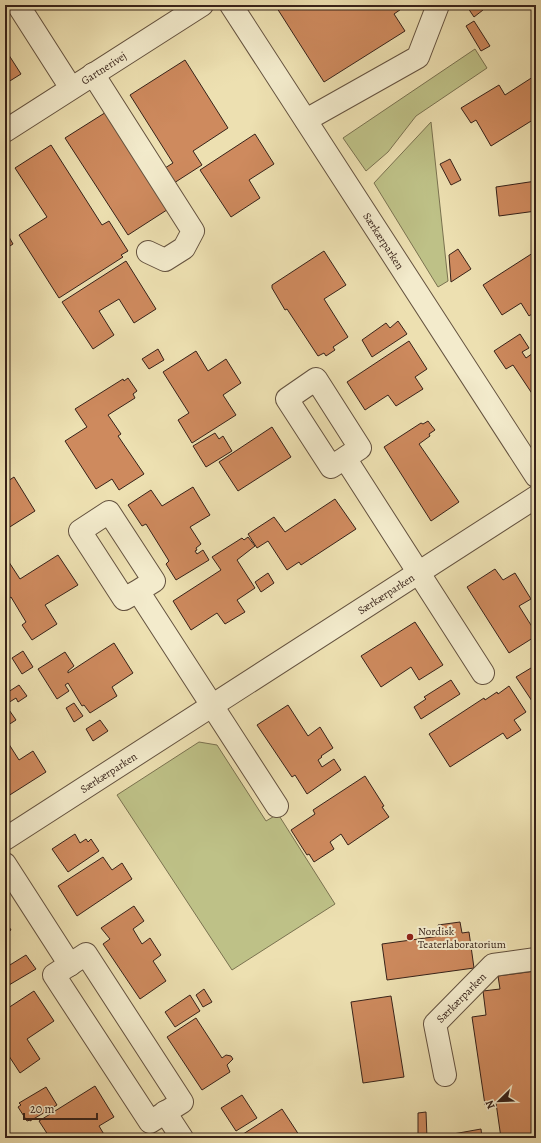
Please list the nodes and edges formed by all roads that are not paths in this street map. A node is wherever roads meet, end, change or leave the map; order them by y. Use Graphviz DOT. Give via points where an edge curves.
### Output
graph roads {
  1 [pos="18,5"];
  2 [pos="202,5"];
  3 [pos="231,5"];
  4 [pos="438,5"];
  5 [pos="93,74"];
  6 [pos="71,88"];
  7 [pos="306,120"];
  8 [pos="5,131"];
  9 [pos="148,252"];
  10 [pos="345,458"];
  11 [pos="536,476"];
  12 [pos="536,497"];
  13 [pos="418,573"];
  14 [pos="138,591"];
  15 [pos="483,673"];
  16 [pos="212,706"];
  17 [pos="277,806"];
  18 [pos="5,839"];
  19 [pos="5,864"];
  20 [pos="536,959"];
  21 [pos="70,964"];
  22 [pos="445,1075"];
  23 [pos="165,1112"];
  24 [pos="182,1138"];
  1 -- 6 [label="street"];
  2 -- 5 [label="street, Gartnerivej"];
  3 -- 7 [label="street, Særkærparken"];
  4 -- 7 [label="street" via="418,57"];
  5 -- 6 [label="street, Gartnerivej"];
  5 -- 9 [label="street" via="193,231 184,248 165,260"];
  6 -- 8 [label="street, Gartnerivej"];
  7 -- 11 [label="street, Særkærparken"];
  10 -- 13 [label="street, Særkærparken"];
  12 -- 13 [label="street, Særkærparken"];
  13 -- 15 [label="street, Særkærparken"];
  13 -- 16 [label="street, Særkærparken"];
  14 -- 16 [label="street"];
  16 -- 17 [label="street"];
  16 -- 18 [label="street, Særkærparken"];
  19 -- 21 [label="street"];
  20 -- 22 [label="street, Særkærparken" via="493,965 435,1024"];
  21 -- 23 [label="street" via="54,975 150,1122"];
  21 -- 23 [label="street" via="86,954 182,1102"];
  23 -- 24 [label="street"];
}
